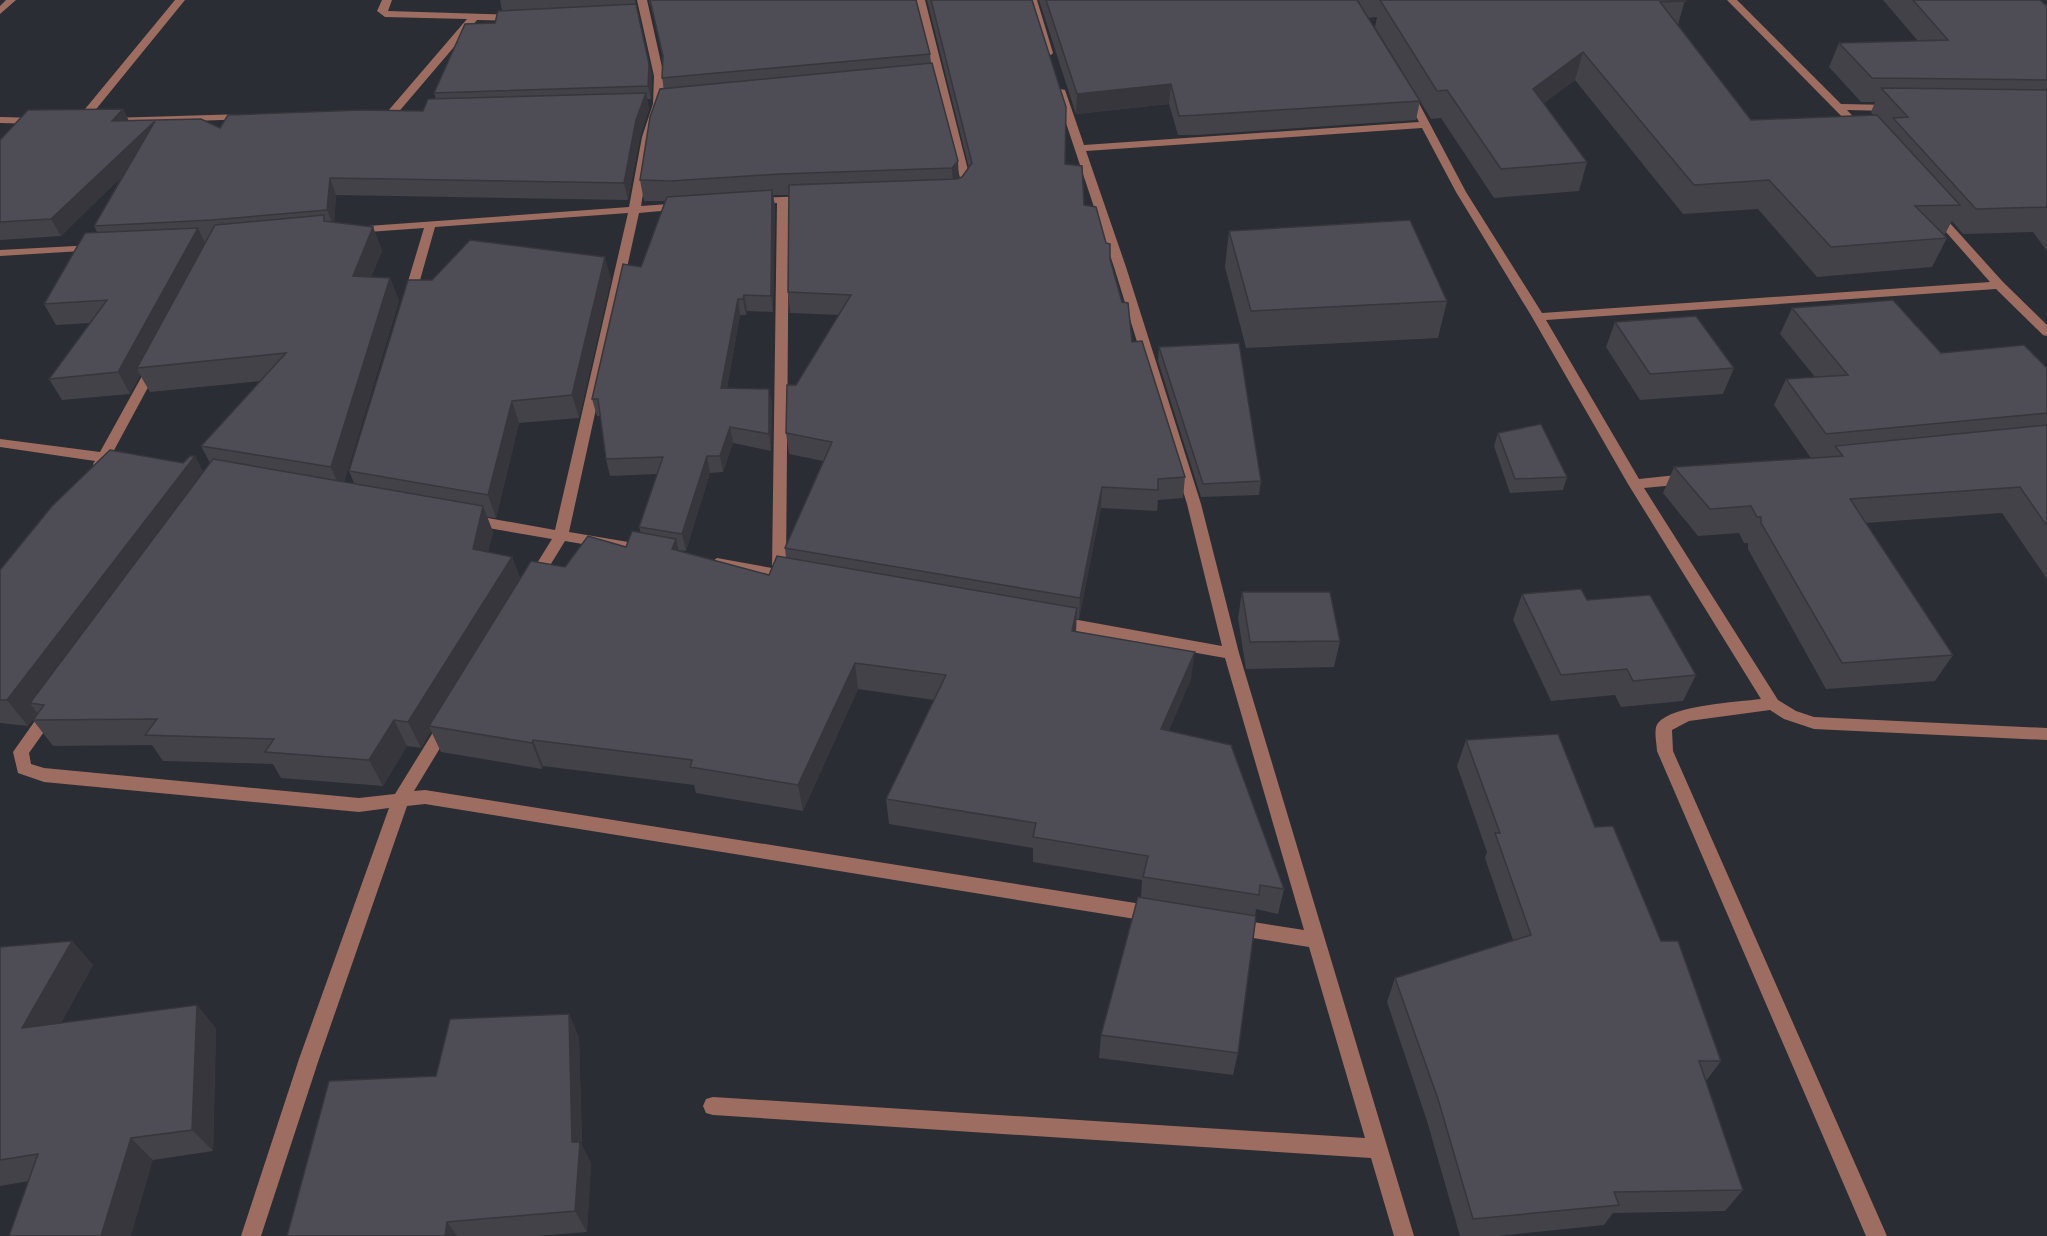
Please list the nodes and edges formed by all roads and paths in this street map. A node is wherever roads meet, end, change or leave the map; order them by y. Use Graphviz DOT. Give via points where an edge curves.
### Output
graph roads {
  1 [pos="11,0"];
  2 [pos="180,0"];
  3 [pos="387,0"];
  4 [pos="920,0"];
  5 [pos="1032,0"];
  6 [pos="1732,0"];
  7 [pos="644,8"];
  8 [pos="0,11"];
  9 [pos="475,16"];
  10 [pos="529,17"];
  11 [pos="1400,78"];
  12 [pos="1842,107"];
  13 [pos="1899,108"];
  14 [pos="403,112"];
  15 [pos="380,113"];
  16 [pos="392,113"];
  17 [pos="254,117"];
  18 [pos="0,120"];
  19 [pos="33,121"];
  20 [pos="103,121"];
  21 [pos="45,122"];
  22 [pos="68,122"];
  23 [pos="80,122"];
  24 [pos="92,122"];
  25 [pos="1427,126"];
  26 [pos="1865,134"];
  27 [pos="20,136"];
  28 [pos="1079,147"];
  29 [pos="945,195"];
  30 [pos="818,199"];
  31 [pos="783,200"];
  32 [pos="748,202"];
  33 [pos="1928,205"];
  34 [pos="691,206"];
  35 [pos="634,209"];
  36 [pos="431,223"];
  37 [pos="337,232"];
  38 [pos="101,248"];
  39 [pos="0,253"];
  40 [pos="1999,285"];
  41 [pos="405,312"];
  42 [pos="1538,317"];
  43 [pos="2047,332"];
  44 [pos="160,355"];
  45 [pos="0,442"];
  46 [pos="105,458"];
  47 [pos="141,464"];
  48 [pos="90,475"];
  49 [pos="1704,477"];
  50 [pos="1635,484"];
  51 [pos="455,517"];
  52 [pos="561,535"];
  53 [pos="664,554"];
  54 [pos="698,560"];
  55 [pos="779,574"];
  56 [pos="802,578"];
  57 [pos="524,596"];
  58 [pos="1045,620"];
  59 [pos="1231,653"];
  60 [pos="63,695"];
  61 [pos="1772,704"];
  62 [pos="456,708"];
  63 [pos="2047,734"];
  64 [pos="401,799"];
  65 [pos="1175,917"];
  66 [pos="1222,925"];
  67 [pos="1316,940"];
  68 [pos="713,1106"];
  69 [pos="1378,1149"];
  70 [pos="251,1236"];
  71 [pos="1404,1236"];
  72 [pos="1877,1236"];
  1 -- 8 [label="street"];
  2 -- 23 [label="street"];
  3 -- 9 [label="street" via="382,11 385,14"];
  4 -- 29 [label="street" via="933,78 966,182 957,194"];
  5 -- 28 [label="street"];
  6 -- 12 [label="street"];
  7 -- 35 [label="street" via="658,76 658,104 647,137"];
  9 -- 10 [label="street"];
  9 -- 16 [label="street"];
  11 -- 25 [label="street"];
  12 -- 13 [label="street"];
  12 -- 26 [label="street"];
  14 -- 16 [label="street"];
  15 -- 16 [label="street"];
  17 -- 20 [label="street"];
  18 -- 19 [label="street"];
  19 -- 21 [label="street"];
  19 -- 27 [label="street"];
  22 -- 23 [label="street"];
  23 -- 24 [label="street"];
  25 -- 28 [label="street"];
  25 -- 42 [label="street" via="1461,192"];
  28 -- 59 [label="street" via="1194,504"];
  30 -- 31 [label="street"];
  31 -- 32 [label="street"];
  31 -- 55 [label="street"];
  33 -- 40 [label="street"];
  34 -- 35 [label="street"];
  35 -- 36 [label="street"];
  35 -- 52 [label="street"];
  36 -- 37 [label="street"];
  36 -- 41 [label="street"];
  38 -- 39 [label="street"];
  40 -- 42 [label="street"];
  40 -- 43 [label="street"];
  42 -- 50 [label="street"];
  44 -- 46 [label="street"];
  45 -- 46 [label="street"];
  46 -- 47 [label="street"];
  46 -- 48 [label="street"];
  49 -- 50 [label="street"];
  50 -- 61 [label="street"];
  51 -- 52 [label="street"];
  52 -- 53 [label="street"];
  52 -- 57 [label="street"];
  54 -- 55 [label="street"];
  55 -- 56 [label="street"];
  58 -- 59 [label="street"];
  59 -- 67 [label="street"];
  60 -- 64 [label="street" via="21,752 24,768 44,775 359,805"];
  61 -- 63 [label="street" via="1814,723"];
  61 -- 72 [label="street" via="1686,715 1664,727 1665,751"];
  62 -- 64 [label="street"];
  64 -- 65 [label="street" via="425,797"];
  64 -- 70 [label="street"];
  66 -- 67 [label="street"];
  67 -- 69 [label="street"];
  68 -- 69 [label="street"];
  69 -- 71 [label="street"];
}
